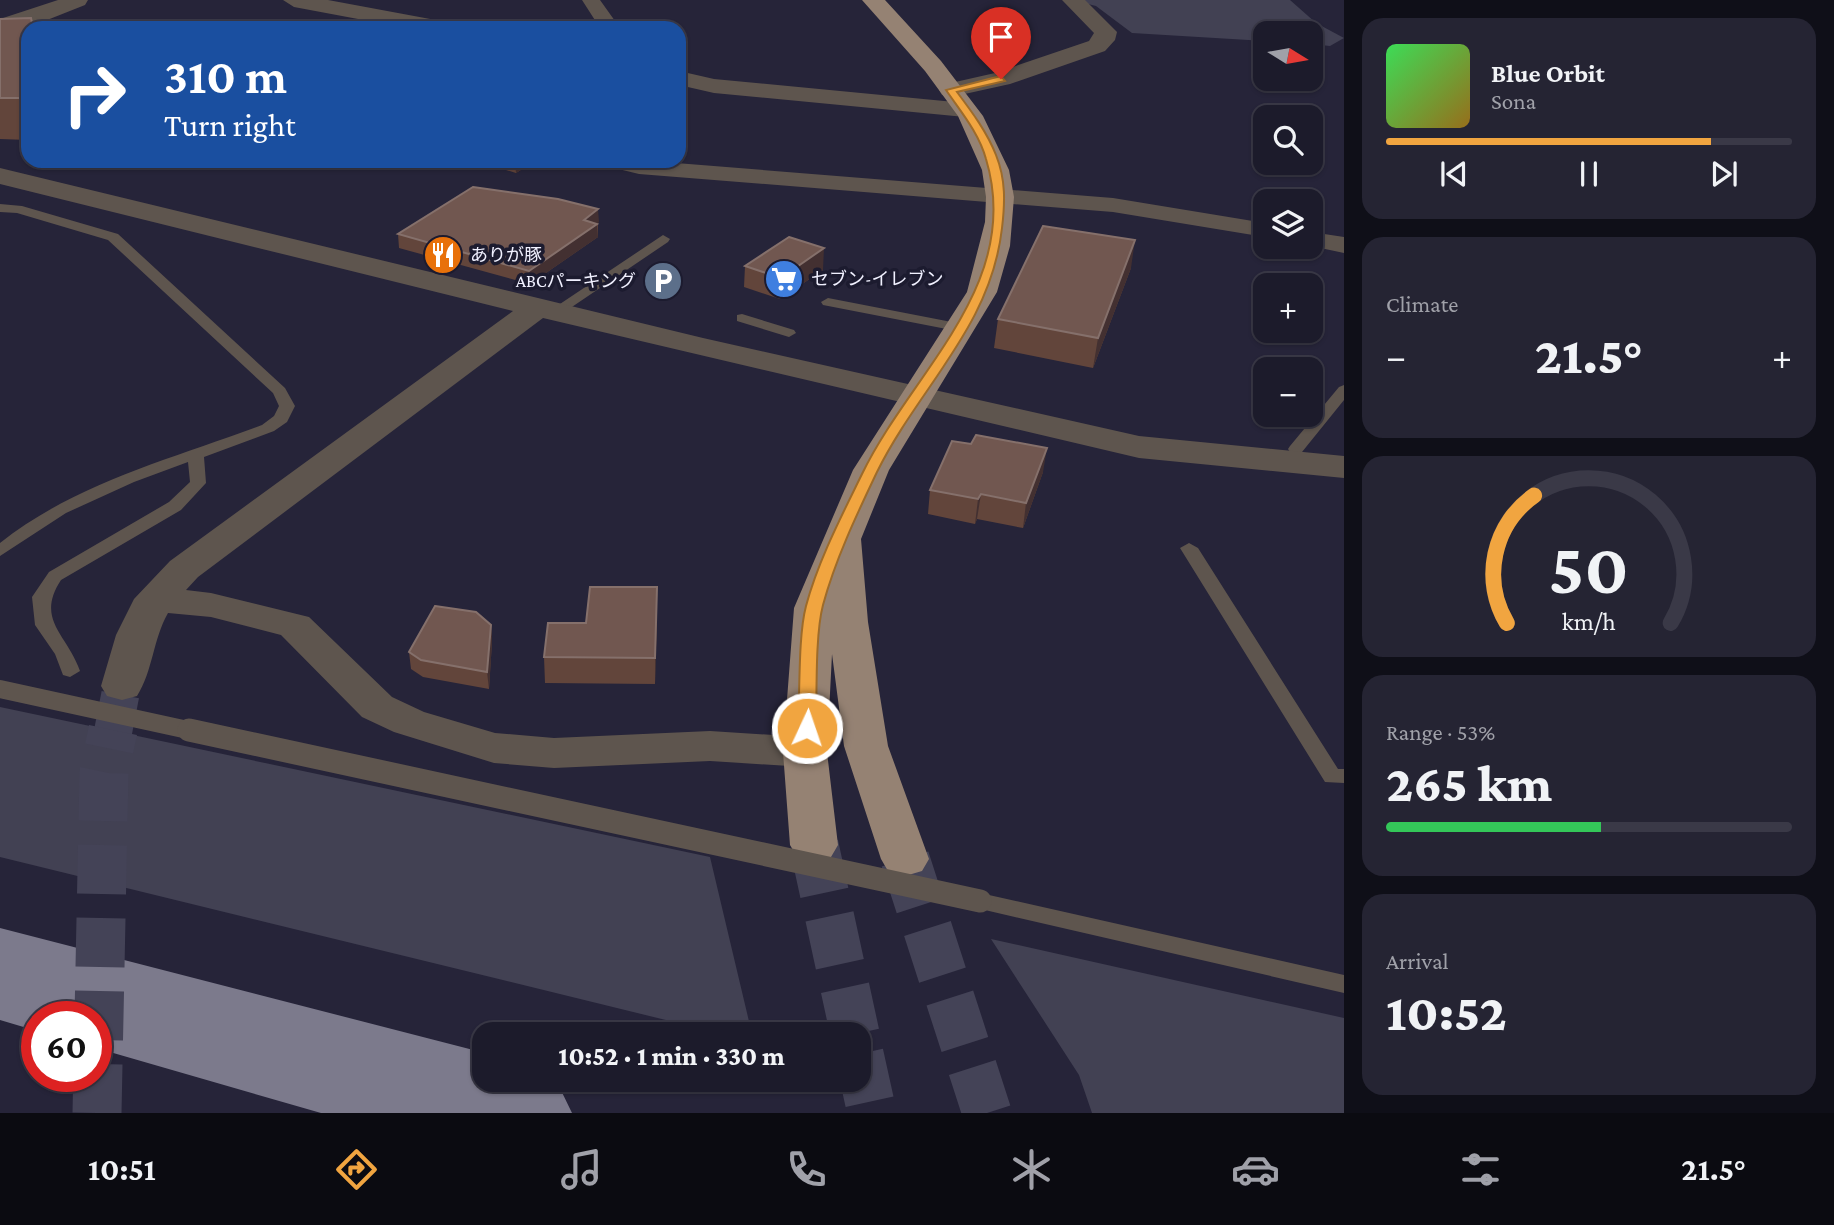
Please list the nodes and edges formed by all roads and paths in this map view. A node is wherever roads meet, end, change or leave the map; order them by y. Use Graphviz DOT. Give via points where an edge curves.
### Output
graph roads {
  1 [pos="78,0"];
  2 [pos="294,0"];
  3 [pos="591,0"];
  4 [pos="873,0"];
  5 [pos="1073,0"];
  6 [pos="24,21"];
  7 [pos="404,21"];
  8 [pos="605,21"];
  9 [pos="21,22"];
  10 [pos="0,29"];
  11 [pos="21,36"];
  12 [pos="686,80"];
  13 [pos="958,100"];
  14 [pos="652,168"];
  15 [pos="0,176"];
  16 [pos="1000,195"];
  17 [pos="0,208"];
  18 [pos="1253,228"];
  19 [pos="663,239"];
  20 [pos="1323,241"];
  21 [pos="1344,245"];
  22 [pos="828,302"];
  23 [pos="546,310"];
  24 [pos="742,318"];
  25 [pos="962,328"];
  26 [pos="789,333"];
  27 [pos="1344,390"];
  28 [pos="916,398"];
  29 [pos="1296,449"];
  30 [pos="197,456"];
  31 [pos="1344,467"];
  32 [pos="845,534"];
  33 [pos="1189,548"];
  34 [pos="0,551"];
  35 [pos="154,599"];
  36 [pos="69,671"];
  37 [pos="122,686"];
  38 [pos="0,689"];
  39 [pos="805,752"];
  40 [pos="1344,776"];
  41 [pos="814,845"];
  42 [pos="905,859"];
  43 [pos="1344,984"];
  1 -- 6 [label="street"];
  2 -- 7 [label="street"];
  3 -- 8 [label="street"];
  4 -- 13 [label="main road"];
  5 -- 13 [label="street" via="1106,32 1104,40"];
  9 -- 10 [label="street"];
  10 -- 11 [label="street"];
  12 -- 13 [label="street" via="713,86"];
  13 -- 16 [label="main road" via="992,157"];
  14 -- 16 [label="street"];
  15 -- 23 [label="street"];
  16 -- 18 [label="street" via="1166,212"];
  16 -- 25 [label="main road" via="992,262"];
  17 -- 30 [label="lane" via="18,209 113,237 279,391 287,405 281,419"];
  19 -- 23 [label="lane"];
  20 -- 21 [label="street"];
  22 -- 25 [label="lane"];
  23 -- 28 [label="street" via="708,343"];
  23 -- 35 [label="street" via="184,569"];
  24 -- 26 [label="lane"];
  25 -- 28 [label="main road"];
  27 -- 29 [label="lane"];
  28 -- 31 [label="street" via="1139,447"];
  28 -- 32 [label="main road" via="871,470"];
  30 -- 34 [label="lane" via="69,502 24,529"];
  30 -- 36 [label="lane" via="198,483 175,506 55,576 41,597 44,625 64,653"];
  32 -- 39 [label="main road" via="814,608"];
  32 -- 42 [label="main road" via="848,622 866,746"];
  33 -- 40 [label="lane" via="1332,776"];
  35 -- 37 [label="street" via="131,642"];
  35 -- 39 [label="street" via="211,605 295,626 377,707 409,722 494,748 554,753 710,746"];
  38 -- 43 [label="lane, bridge"];
  39 -- 41 [label="main road"];
}
